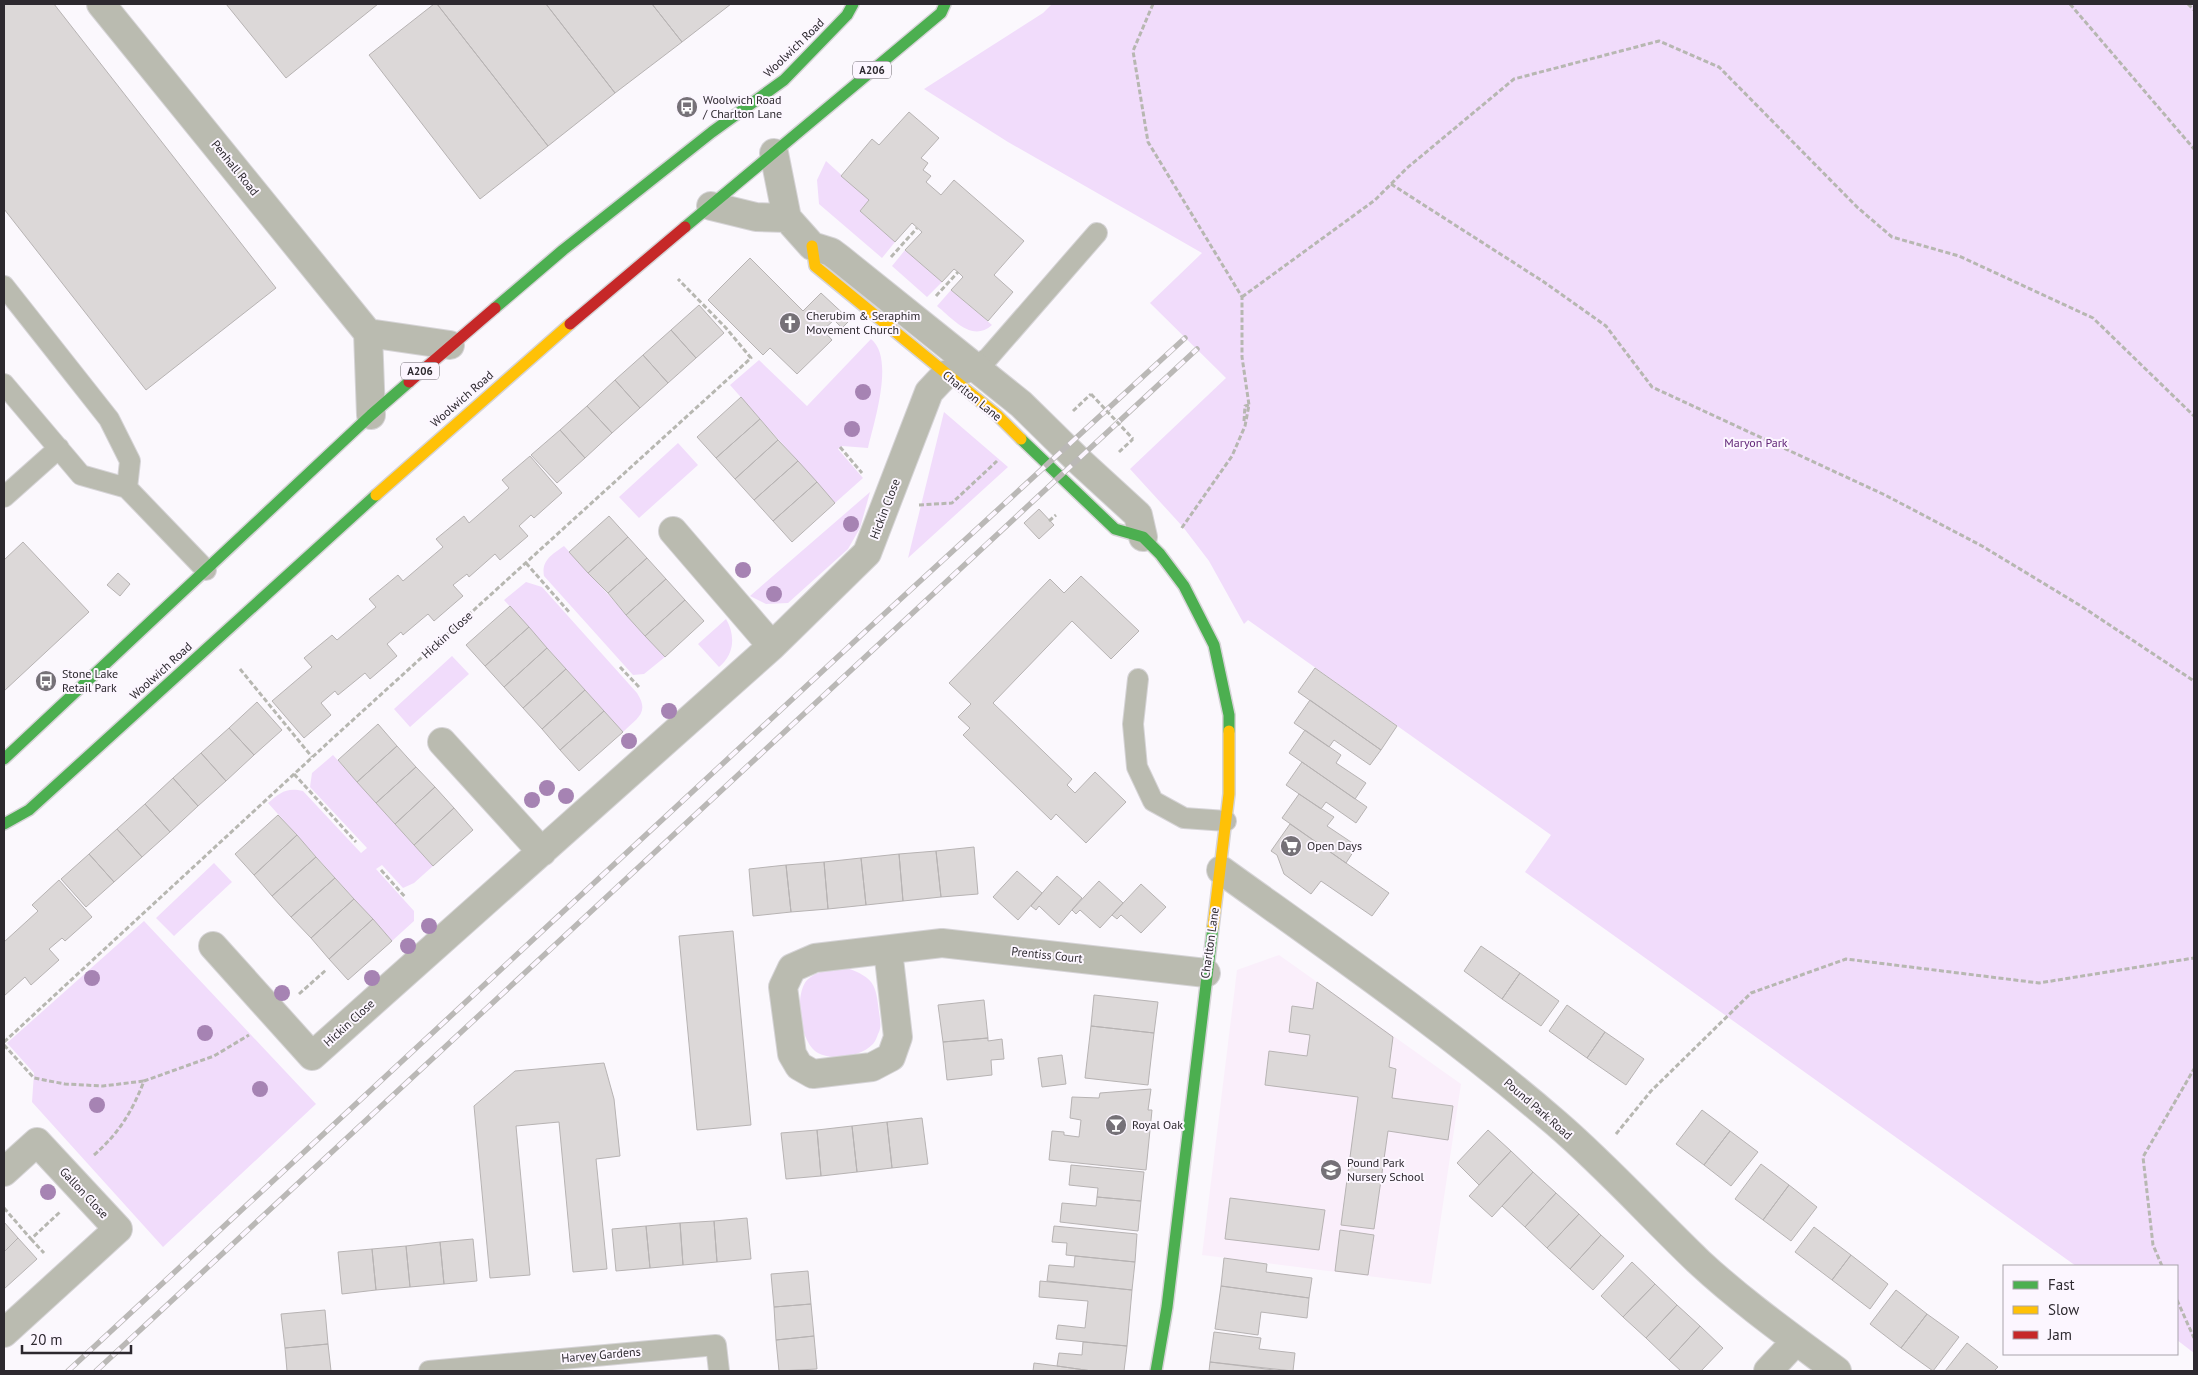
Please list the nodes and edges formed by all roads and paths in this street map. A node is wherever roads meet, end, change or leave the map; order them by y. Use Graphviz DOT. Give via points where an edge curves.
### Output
graph roads {
  1 [pos="101,4"];
  2 [pos="853,4"];
  3 [pos="945,4"];
  4 [pos="1153,4"];
  5 [pos="2070,4"];
  6 [pos="2188,4"];
  7 [pos="2194,10"];
  8 [pos="2194,149"];
  9 [pos="774,153"];
  10 [pos="1391,184"];
  11 [pos="711,206"];
  12 [pos="787,218"];
  13 [pos="917,228"];
  14 [pos="1097,233"];
  15 [pos="812,246"];
  16 [pos="888,261"];
  17 [pos="958,272"];
  18 [pos="678,279"];
  19 [pos="4,286"];
  20 [pos="1242,297"];
  21 [pos="933,299"];
  22 [pos="368,333"];
  23 [pos="450,345"];
  24 [pos="976,366"];
  25 [pos="945,375"];
  26 [pos="4,384"];
  27 [pos="1070,413"];
  28 [pos="371,415"];
  29 [pos="2194,416"];
  30 [pos="1133,439"];
  31 [pos="840,447"];
  32 [pos="58,448"];
  33 [pos="1000,458"];
  34 [pos="864,474"];
  35 [pos="127,488"];
  36 [pos="4,497"];
  37 [pos="886,508"];
  38 [pos="674,531"];
  39 [pos="1177,534"];
  40 [pos="1143,537"];
  41 [pos="526,563"];
  42 [pos="206,570"];
  43 [pos="569,612"];
  44 [pos="772,646"];
  45 [pos="620,667"];
  46 [pos="240,669"];
  47 [pos="1138,679"];
  48 [pos="2194,681"];
  49 [pos="639,687"];
  50 [pos="442,742"];
  51 [pos="312,757"];
  52 [pos="4,759"];
  53 [pos="294,774"];
  54 [pos="1226,821"];
  55 [pos="4,824"];
  56 [pos="356,842"];
  57 [pos="542,852"];
  58 [pos="380,870"];
  59 [pos="1221,870"];
  60 [pos="406,898"];
  61 [pos="213,946"];
  62 [pos="888,950"];
  63 [pos="2194,958"];
  64 [pos="326,970"];
  65 [pos="1206,973"];
  66 [pos="296,996"];
  67 [pos="257,1030"];
  68 [pos="4,1043"];
  69 [pos="2194,1069"];
  70 [pos="144,1081"];
  71 [pos="1611,1141"];
  72 [pos="4,1172"];
  73 [pos="76,1184"];
  74 [pos="4,1208"];
  75 [pos="2162,1265"];
  76 [pos="2178,1302"];
  77 [pos="4,1333"];
  78 [pos="2194,1338"];
  79 [pos="1796,1340"];
  80 [pos="429,1371"];
  81 [pos="719,1371"];
  82 [pos="1156,1371"];
  83 [pos="1768,1371"];
  84 [pos="1837,1371"];
  1 -- 22 [label="street, Penhall Road"];
  2 -- 23 [label="main road, Woolwich Road / A206" via="847,15 784,80 712,132 563,250"];
  3 -- 9 [label="main road, Woolwich Road / A206" via="941,12"];
  4 -- 20 [label="path" via="1133,51 1148,142"];
  5 -- 8 [label="path"];
  6 -- 7 [label="path"];
  9 -- 11 [label="main road, Woolwich Road / A206"];
  9 -- 12 [label="street"];
  10 -- 20 [label="path" via="1375,200"];
  10 -- 29 [label="path" via="1514,79 1659,41 1719,67 1858,208 1892,237 1959,256 2094,318"];
  10 -- 48 [label="path" via="1544,282 1606,326 1652,387 1885,495 1982,546 2081,606"];
  11 -- 12 [label="street" via="756,217"];
  11 -- 55 [label="main road, Woolwich Road / A206" via="434,442 29,810"];
  12 -- 15 [label="street, Charlton Lane"];
  13 -- 16 [label="path"];
  14 -- 24 [label="lane" via="988,358"];
  15 -- 24 [label="street, Charlton Lane" via="831,252"];
  15 -- 25 [label="main road, Charlton Lane" via="815,266"];
  17 -- 21 [label="path"];
  18 -- 41 [label="path, Hickin Close" via="751,358"];
  19 -- 35 [label="lane" via="109,419 130,460"];
  20 -- 39 [label="path" via="1242,356 1249,405 1245,406 1245,426 1232,456"];
  22 -- 23 [label="street"];
  22 -- 28 [label="street"];
  23 -- 28 [label="main road, Woolwich Road / A206"];
  24 -- 25 [label="street"];
  24 -- 40 [label="street, Charlton Lane" via="1138,515"];
  25 -- 37 [label="street, Hickin Close" via="929,392"];
  25 -- 40 [label="main road, Charlton Lane" via="997,415 1116,528"];
  26 -- 32 [label="lane"];
  27 -- 30 [label="path, bridge" via="1091,394"];
  28 -- 42 [label="main road, Woolwich Road / A206"];
  31 -- 34 [label="path"];
  32 -- 35 [label="lane" via="81,476"];
  32 -- 36 [label="lane"];
  33 -- 37 [label="path" via="952,503"];
  35 -- 42 [label="lane"];
  37 -- 44 [label="street, Hickin Close" via="867,553"];
  38 -- 44 [label="street"];
  40 -- 54 [label="main road, Charlton Lane" via="1184,586 1214,645 1229,715"];
  41 -- 43 [label="path"];
  41 -- 51 [label="path, Hickin Close"];
  42 -- 52 [label="main road, Woolwich Road / A206"];
  44 -- 57 [label="street, Hickin Close"];
  45 -- 49 [label="path"];
  46 -- 51 [label="path"];
  47 -- 54 [label="lane" via="1133,724 1138,767 1153,801 1184,818"];
  50 -- 57 [label="street"];
  51 -- 53 [label="path, Hickin Close"];
  53 -- 56 [label="path"];
  53 -- 68 [label="path, Hickin Close"];
  54 -- 59 [label="main road, Charlton Lane"];
  57 -- 61 [label="street, Hickin Close" via="312,1056"];
  58 -- 60 [label="path"];
  59 -- 65 [label="main road, Charlton Lane"];
  59 -- 79 [label="street, Pound Park Road" via="1480,1059 1558,1125 1700,1263 1747,1304"];
  62 -- 62 [label="street, Prentiss Court" via="815,958 792,968 783,987 792,1054 799,1066 813,1074 872,1067 891,1057 898,1037"];
  62 -- 65 [label="street, Prentiss Court" via="942,943"];
  63 -- 71 [label="path" via="2039,983 1846,959 1751,993 1651,1091"];
  64 -- 66 [label="path"];
  65 -- 82 [label="main road, Charlton Lane" via="1167,1307"];
  67 -- 70 [label="path" via="214,1056"];
  68 -- 70 [label="path" via="34,1078 103,1086"];
  69 -- 75 [label="path" via="2143,1157 2153,1245"];
  70 -- 73 [label="path" via="132,1111"];
  72 -- 73 [label="street, Gallon Close" via="37,1142"];
  73 -- 74 [label="path" via="31,1238"];
  73 -- 77 [label="street, Gallon Close" via="118,1229"];
  76 -- 78 [label="path"];
  79 -- 83 [label="street"];
  79 -- 84 [label="street, Pound Park Road"];
  80 -- 81 [label="lane, Harvey Gardens" via="716,1345"];
}
